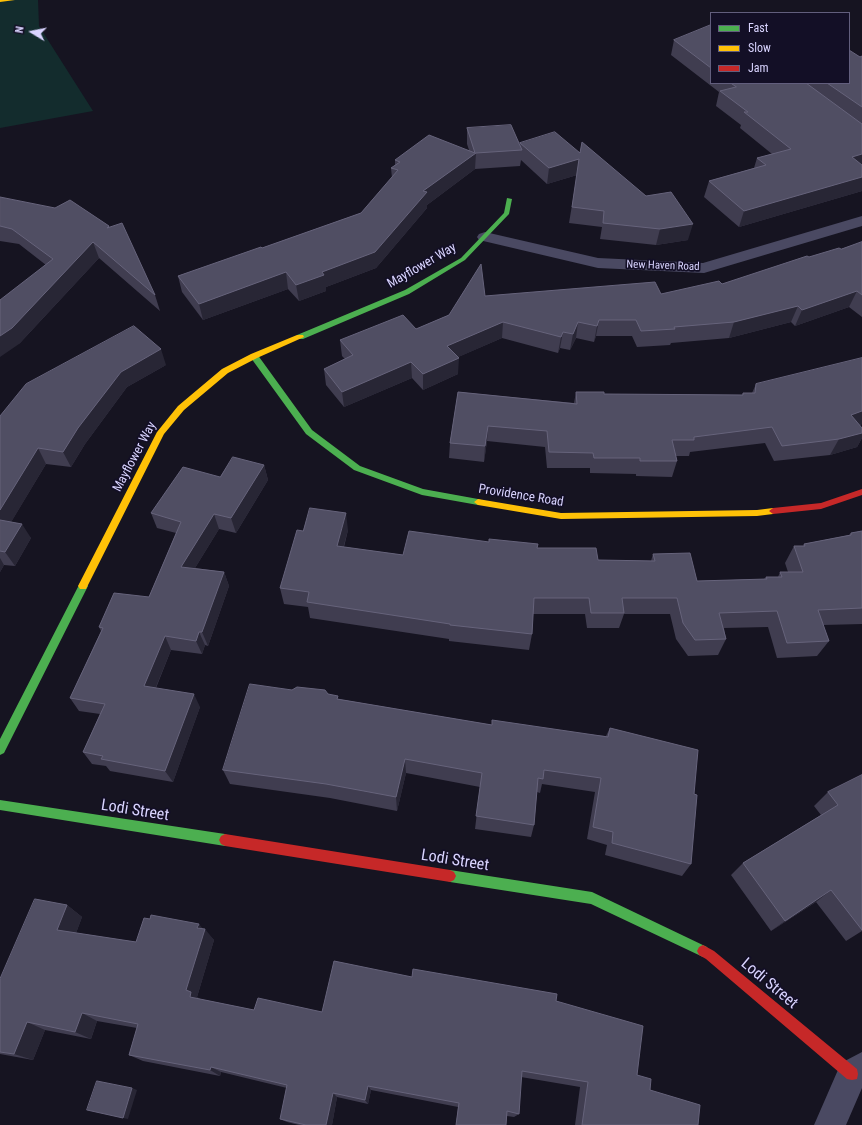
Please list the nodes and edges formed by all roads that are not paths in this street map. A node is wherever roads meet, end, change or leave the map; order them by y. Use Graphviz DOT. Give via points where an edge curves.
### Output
graph roads {
  1 [pos="13,0"];
  2 [pos="0,1"];
  3 [pos="509,199"];
  4 [pos="862,221"];
  5 [pos="485,237"];
  6 [pos="254,356"];
  7 [pos="862,492"];
  8 [pos="0,750"];
  9 [pos="0,805"];
  10 [pos="857,1071"];
  11 [pos="830,1125"];
  1 -- 2 [label="street"];
  3 -- 5 [label="street, Mayflower Way" via="507,213"];
  4 -- 5 [label="street, New Haven Road" via="704,268 598,263"];
  5 -- 6 [label="street, Mayflower Way" via="463,259 407,292"];
  6 -- 7 [label="street, Providence Road" via="310,432 357,468 422,492 561,516 757,513 821,506"];
  6 -- 8 [label="street, Mayflower Way" via="219,376 181,408 161,432"];
  9 -- 10 [label="street, Lodi Street" via="592,898 710,955"];
  10 -- 11 [label="street"];
}
